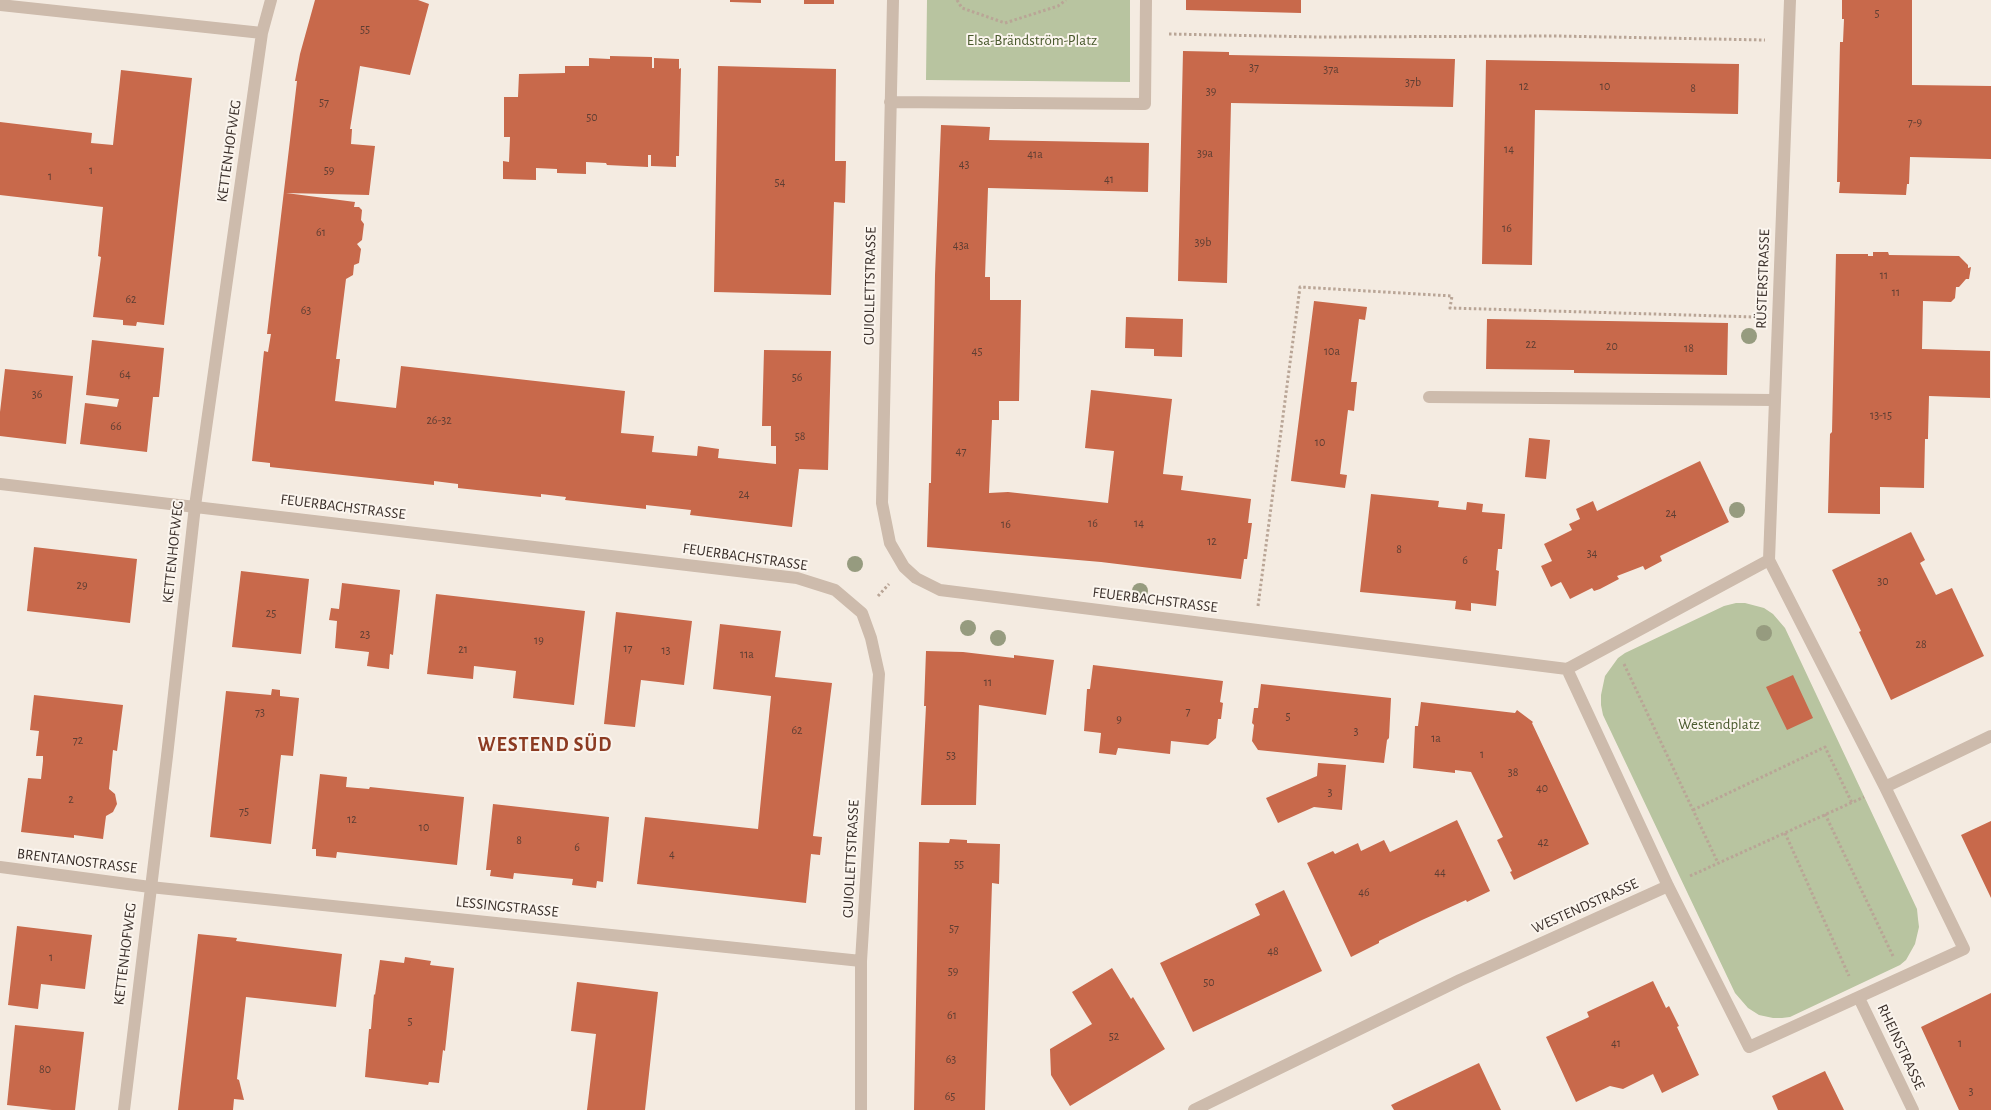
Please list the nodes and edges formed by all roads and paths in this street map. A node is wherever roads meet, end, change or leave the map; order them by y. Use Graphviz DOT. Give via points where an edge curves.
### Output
graph roads {
  1 [pos="271,0"];
  2 [pos="892,0"];
  3 [pos="957,0"];
  4 [pos="1066,0"];
  5 [pos="1146,0"];
  6 [pos="1790,0"];
  7 [pos="0,5"];
  8 [pos="262,33"];
  9 [pos="1145,34"];
  10 [pos="1788,41"];
  11 [pos="890,102"];
  12 [pos="1777,318"];
  13 [pos="1429,397"];
  14 [pos="1774,400"];
  15 [pos="0,484"];
  16 [pos="194,506"];
  17 [pos="1769,560"];
  18 [pos="904,567"];
  19 [pos="862,613"];
  20 [pos="1255,629"];
  21 [pos="1615,643"];
  22 [pos="1568,669"];
  23 [pos="1991,736"];
  24 [pos="1885,787"];
  25 [pos="1852,802"];
  26 [pos="1693,810"];
  27 [pos="1825,814"];
  28 [pos="1784,833"];
  29 [pos="1718,863"];
  30 [pos="0,867"];
  31 [pos="1668,886"];
  32 [pos="150,887"];
  33 [pos="861,961"];
  34 [pos="1903,977"];
  35 [pos="1859,998"];
  36 [pos="124,1110"];
  37 [pos="861,1110"];
  38 [pos="1194,1110"];
  39 [pos="1913,1110"];
  1 -- 8 [label="street, KETTENHOFWEG"];
  2 -- 11 [label="street, GUIOLLETTSTRASSE"];
  3 -- 4 [label="path" via="962,8 1005,23 1058,6"];
  5 -- 9 [label="street"];
  6 -- 10 [label="street, RÜSTERSTRASSE"];
  7 -- 8 [label="street"];
  8 -- 16 [label="street, KETTENHOFWEG"];
  9 -- 10 [label="path"];
  9 -- 11 [label="street" via="1145,104"];
  10 -- 12 [label="street, RÜSTERSTRASSE"];
  11 -- 18 [label="street, GUIOLLETTSTRASSE" via="882,503 890,542"];
  12 -- 14 [label="street, RÜSTERSTRASSE"];
  12 -- 20 [label="path" via="1450,308 1452,296 1300,287"];
  13 -- 14 [label="street"];
  14 -- 17 [label="street, RÜSTERSTRASSE"];
  15 -- 16 [label="street, FEUERBACHSTRASSE"];
  16 -- 19 [label="street, FEUERBACHSTRASSE" via="796,578 835,590"];
  16 -- 32 [label="street, KETTENHOFWEG"];
  17 -- 21 [label="street"];
  17 -- 24 [label="street"];
  18 -- 19 [label="path"];
  18 -- 20 [label="street, FEUERBACHSTRASSE" via="916,578 940,590"];
  19 -- 33 [label="street, GUIOLLETTSTRASSE" via="879,674"];
  20 -- 22 [label="street, FEUERBACHSTRASSE"];
  21 -- 22 [label="street"];
  21 -- 26 [label="path"];
  22 -- 31 [label="street"];
  23 -- 24 [label="street"];
  24 -- 25 [label="path"];
  24 -- 34 [label="street" via="1964,949"];
  25 -- 26 [label="path" via="1825,747"];
  25 -- 27 [label="path"];
  26 -- 29 [label="path"];
  27 -- 28 [label="path"];
  27 -- 34 [label="path"];
  28 -- 29 [label="path"];
  28 -- 35 [label="path"];
  29 -- 31 [label="path"];
  30 -- 32 [label="street, BRENTANOSTRASSE"];
  31 -- 35 [label="street" via="1749,1047"];
  31 -- 38 [label="street, WESTENDSTRASSE" via="1460,980"];
  32 -- 33 [label="street, LESSINGSTRASSE"];
  32 -- 36 [label="street, KETTENHOFWEG"];
  33 -- 37 [label="street, GUIOLLETTSTRASSE"];
  34 -- 35 [label="street"];
  35 -- 39 [label="street, RHEINSTRASSE"];
}
